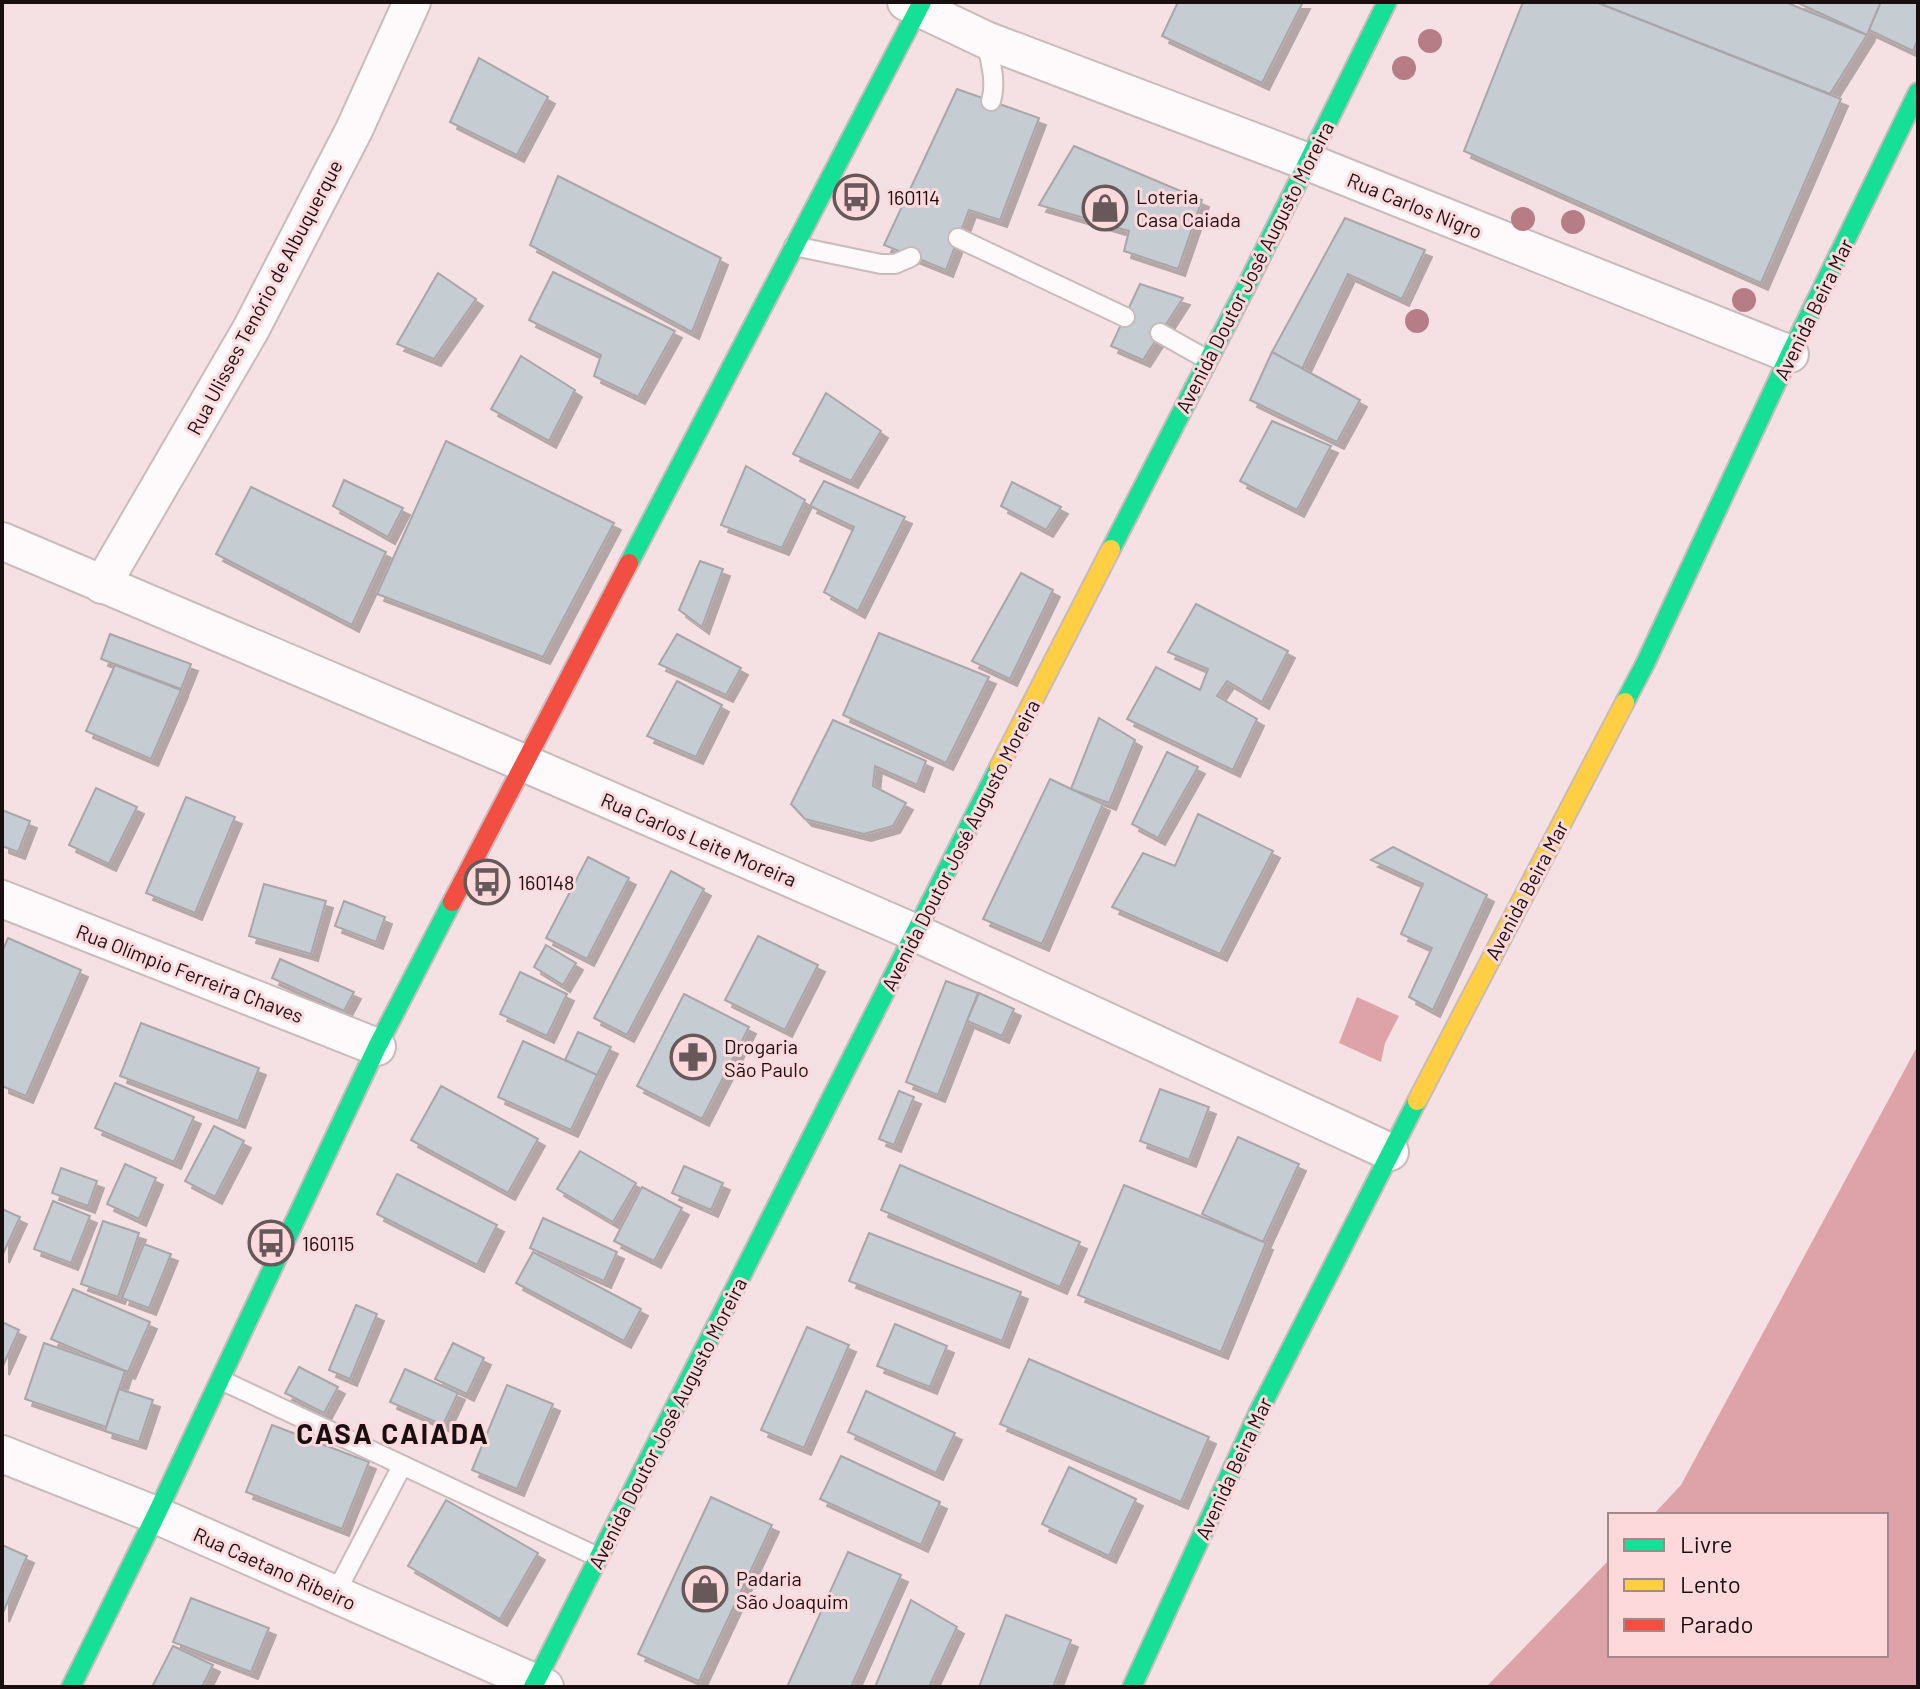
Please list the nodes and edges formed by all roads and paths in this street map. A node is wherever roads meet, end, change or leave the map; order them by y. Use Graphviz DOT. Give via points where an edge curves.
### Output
graph roads {
  1 [pos="412,2"];
  2 [pos="1387,2"];
  3 [pos="915,4"];
  4 [pos="986,40"];
  5 [pos="1918,92"];
  6 [pos="991,101"];
  7 [pos="1308,162"];
  8 [pos="958,238"];
  9 [pos="794,246"];
  10 [pos="911,257"];
  11 [pos="1125,317"];
  12 [pos="1160,333"];
  13 [pos="1790,354"];
  14 [pos="1208,360"];
  15 [pos="2,541"];
  16 [pos="102,585"];
  17 [pos="524,763"];
  18 [pos="2,899"];
  19 [pos="916,933"];
  20 [pos="377,1047"];
  21 [pos="1390,1152"];
  22 [pos="221,1380"];
  23 [pos="2,1454"];
  24 [pos="402,1466"];
  25 [pos="156,1515"];
  26 [pos="599,1558"];
  27 [pos="335,1594"];
  28 [pos="538,1685"];
  29 [pos="71,1687"];
  30 [pos="1132,1687"];
  1 -- 16 [label="street, Rua Ulisses Tenório de Albuquerque" via="354,130 251,329"];
  2 -- 7 [label="main road, Avenida Doutor José Augusto Moreira"];
  3 -- 4 [label="street, Rua Carlos Nigro"];
  3 -- 9 [label="main road"];
  4 -- 6 [label="lane" via="995,89"];
  4 -- 7 [label="street, Rua Carlos Nigro"];
  5 -- 13 [label="main road, Avenida Beira Mar"];
  7 -- 13 [label="street, Rua Carlos Nigro"];
  7 -- 14 [label="main road, Avenida Doutor José Augusto Moreira"];
  8 -- 11 [label="lane"];
  9 -- 10 [label="lane" via="881,264"];
  9 -- 17 [label="main road"];
  12 -- 14 [label="lane"];
  13 -- 21 [label="main road, Avenida Beira Mar" via="1645,664"];
  14 -- 19 [label="main road, Avenida Doutor José Augusto Moreira"];
  15 -- 16 [label="street, Rua Carlos Leite Moreira"];
  16 -- 17 [label="street, Rua Carlos Leite Moreira"];
  17 -- 19 [label="street, Rua Carlos Leite Moreira"];
  17 -- 20 [label="main road"];
  18 -- 20 [label="street, Rua Olímpio Ferreira Chaves"];
  19 -- 21 [label="street, Rua Carlos Leite Moreira"];
  19 -- 26 [label="main road, Avenida Doutor José Augusto Moreira"];
  20 -- 22 [label="main road"];
  21 -- 30 [label="main road, Avenida Beira Mar" via="1259,1411"];
  22 -- 24 [label="lane"];
  22 -- 25 [label="main road"];
  23 -- 25 [label="street, Rua Caetano Ribeiro"];
  24 -- 26 [label="lane"];
  24 -- 27 [label="lane"];
  25 -- 27 [label="street, Rua Caetano Ribeiro"];
  25 -- 29 [label="main road"];
  26 -- 28 [label="main road, Avenida Doutor José Augusto Moreira"];
  27 -- 28 [label="street, Rua Caetano Ribeiro"];
}
